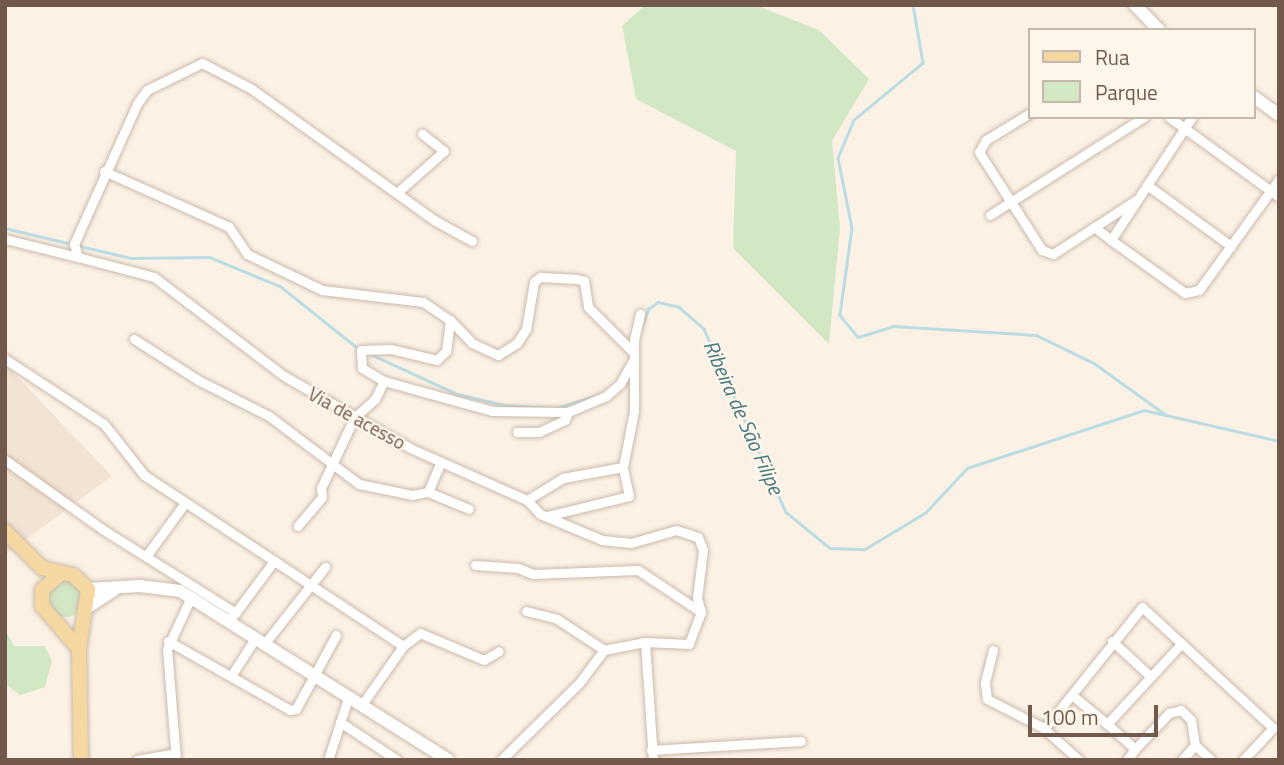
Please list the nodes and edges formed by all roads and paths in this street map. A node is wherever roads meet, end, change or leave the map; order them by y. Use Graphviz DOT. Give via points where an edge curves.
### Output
graph roads {
  1 [pos="1135,5"];
  2 [pos="1157,28"];
  3 [pos="1256,98"];
  4 [pos="1028,114"];
  5 [pos="1279,115"];
  6 [pos="1141,119"];
  7 [pos="1173,119"];
  8 [pos="1191,119"];
  9 [pos="1185,128"];
  10 [pos="422,134"];
  11 [pos="104,171"];
  12 [pos="1279,179"];
  13 [pos="1147,185"];
  14 [pos="400,191"];
  15 [pos="1275,194"];
  16 [pos="1139,198"];
  17 [pos="1011,201"];
  18 [pos="990,215"];
  19 [pos="1094,227"];
  20 [pos="5,239"];
  21 [pos="472,240"];
  22 [pos="1111,240"];
  23 [pos="1231,246"];
  24 [pos="78,257"];
  25 [pos="640,314"];
  26 [pos="450,320"];
  27 [pos="134,339"];
  28 [pos="633,357"];
  29 [pos="5,359"];
  30 [pos="384,381"];
  31 [pos="568,412"];
  32 [pos="354,418"];
  33 [pos="517,432"];
  34 [pos="5,460"];
  35 [pos="441,462"];
  36 [pos="331,467"];
  37 [pos="623,467"];
  38 [pos="428,492"];
  39 [pos="527,500"];
  40 [pos="184,504"];
  41 [pos="469,509"];
  42 [pos="547,516"];
  43 [pos="298,526"];
  44 [pos="5,531"];
  45 [pos="147,555"];
  46 [pos="274,561"];
  47 [pos="475,565"];
  48 [pos="326,567"];
  49 [pos="52,579"];
  50 [pos="312,585"];
  51 [pos="118,588"];
  52 [pos="88,589"];
  53 [pos="191,597"];
  54 [pos="86,610"];
  55 [pos="526,611"];
  56 [pos="701,612"];
  57 [pos="233,616"];
  58 [pos="58,622"];
  59 [pos="336,635"];
  60 [pos="260,640"];
  61 [pos="169,641"];
  62 [pos="1112,641"];
  63 [pos="645,642"];
  64 [pos="1181,644"];
  65 [pos="403,646"];
  66 [pos="79,649"];
  67 [pos="604,650"];
  68 [pos="993,650"];
  69 [pos="499,651"];
  70 [pos="315,674"];
  71 [pos="231,676"];
  72 [pos="1150,676"];
  73 [pos="349,694"];
  74 [pos="1072,695"];
  75 [pos="363,703"];
  76 [pos="340,722"];
  77 [pos="1107,724"];
  78 [pos="1044,729"];
  79 [pos="1276,730"];
  80 [pos="801,741"];
  81 [pos="1195,745"];
  82 [pos="1135,749"];
  83 [pos="652,755"];
  84 [pos="175,757"];
  85 [pos="81,760"];
  86 [pos="137,760"];
  87 [pos="328,760"];
  88 [pos="397,760"];
  89 [pos="448,760"];
  90 [pos="501,760"];
  91 [pos="1079,760"];
  92 [pos="1127,760"];
  93 [pos="1182,760"];
  94 [pos="1211,760"];
  95 [pos="1243,760"];
  1 -- 2 [label="street"];
  3 -- 5 [label="street"];
  4 -- 17 [label="street" via="986,141 979,152"];
  6 -- 17 [label="street"];
  7 -- 9 [label="street"];
  8 -- 9 [label="street"];
  9 -- 13 [label="street"];
  9 -- 15 [label="street"];
  10 -- 14 [label="street" via="444,151"];
  11 -- 14 [label="street" via="146,90 202,63 250,88 328,146"];
  11 -- 24 [label="street" via="78,230"];
  11 -- 26 [label="street" via="229,227 247,254 322,290 423,302"];
  12 -- 15 [label="street"];
  13 -- 16 [label="street"];
  13 -- 23 [label="street"];
  14 -- 21 [label="street" via="434,220"];
  15 -- 23 [label="street"];
  16 -- 19 [label="street"];
  16 -- 22 [label="street"];
  17 -- 18 [label="street"];
  17 -- 19 [label="street" via="1042,250 1053,254"];
  19 -- 22 [label="street"];
  20 -- 24 [label="street, Via de acesso"];
  22 -- 23 [label="street" via="1185,293 1199,290"];
  24 -- 32 [label="street, Via de acesso" via="154,276 284,376"];
  25 -- 28 [label="street"];
  26 -- 28 [label="street" via="472,343 498,355 517,343 526,329 534,282 540,277 577,279 584,281 588,307"];
  26 -- 30 [label="street" via="446,351 437,360 391,349 361,350 362,368"];
  27 -- 36 [label="street" via="198,380 269,416"];
  28 -- 31 [label="street" via="620,384 606,396"];
  28 -- 37 [label="street" via="636,389"];
  29 -- 40 [label="street" via="104,424 144,475"];
  30 -- 31 [label="street" via="492,411"];
  30 -- 32 [label="street" via="375,399"];
  31 -- 33 [label="street" via="565,420 540,432"];
  32 -- 35 [label="street, Via de acesso"];
  32 -- 36 [label="street"];
  34 -- 45 [label="street"];
  35 -- 38 [label="street"];
  35 -- 39 [label="street, Via de acesso"];
  36 -- 38 [label="street" via="359,484 412,495"];
  36 -- 43 [label="street" via="322,497"];
  37 -- 39 [label="street" via="563,478"];
  37 -- 42 [label="street" via="629,496"];
  38 -- 41 [label="street"];
  39 -- 42 [label="street, Via de acesso"];
  40 -- 45 [label="street"];
  40 -- 46 [label="street"];
  42 -- 56 [label="street, Via de acesso" via="602,540 631,543 676,530 690,532 702,542 697,598"];
  44 -- 49 [label="main road"];
  45 -- 57 [label="street"];
  46 -- 50 [label="street"];
  46 -- 57 [label="street"];
  47 -- 56 [label="street" via="518,568 533,574 638,570"];
  48 -- 50 [label="street"];
  49 -- 52 [label="main road" via="79,578"];
  49 -- 58 [label="main road" via="42,606"];
  50 -- 60 [label="street"];
  50 -- 65 [label="street"];
  51 -- 52 [label="street"];
  51 -- 53 [label="street" via="166,586"];
  51 -- 54 [label="street"];
  52 -- 54 [label="main road"];
  53 -- 57 [label="street"];
  53 -- 61 [label="street"];
  54 -- 58 [label="main road" via="74,621"];
  54 -- 66 [label="main road"];
  55 -- 67 [label="street" via="557,619"];
  56 -- 63 [label="street, Via de acesso" via="689,644"];
  57 -- 60 [label="street"];
  58 -- 66 [label="main road"];
  59 -- 70 [label="street"];
  60 -- 70 [label="street"];
  60 -- 71 [label="street"];
  61 -- 71 [label="street"];
  61 -- 84 [label="street"];
  62 -- 64 [label="street" via="1142,607"];
  62 -- 72 [label="street"];
  62 -- 74 [label="street"];
  63 -- 67 [label="street, Via de acesso"];
  63 -- 83 [label="street"];
  64 -- 72 [label="street"];
  64 -- 79 [label="street"];
  65 -- 69 [label="street" via="420,633 484,660"];
  65 -- 75 [label="street"];
  66 -- 85 [label="main road"];
  67 -- 90 [label="street" via="579,683"];
  68 -- 78 [label="street" via="985,683 988,699"];
  70 -- 71 [label="street" via="296,709 290,710"];
  70 -- 73 [label="street"];
  72 -- 77 [label="street"];
  73 -- 75 [label="street"];
  73 -- 76 [label="street"];
  74 -- 77 [label="street"];
  74 -- 78 [label="street"];
  75 -- 89 [label="street"];
  76 -- 87 [label="street"];
  76 -- 88 [label="street"];
  77 -- 82 [label="street"];
  78 -- 91 [label="street"];
  79 -- 95 [label="street"];
  80 -- 83 [label="street"];
  81 -- 82 [label="street" via="1191,720 1181,710 1169,713"];
  81 -- 93 [label="street"];
  81 -- 94 [label="street"];
  82 -- 92 [label="street"];
  84 -- 86 [label="street"];
}
